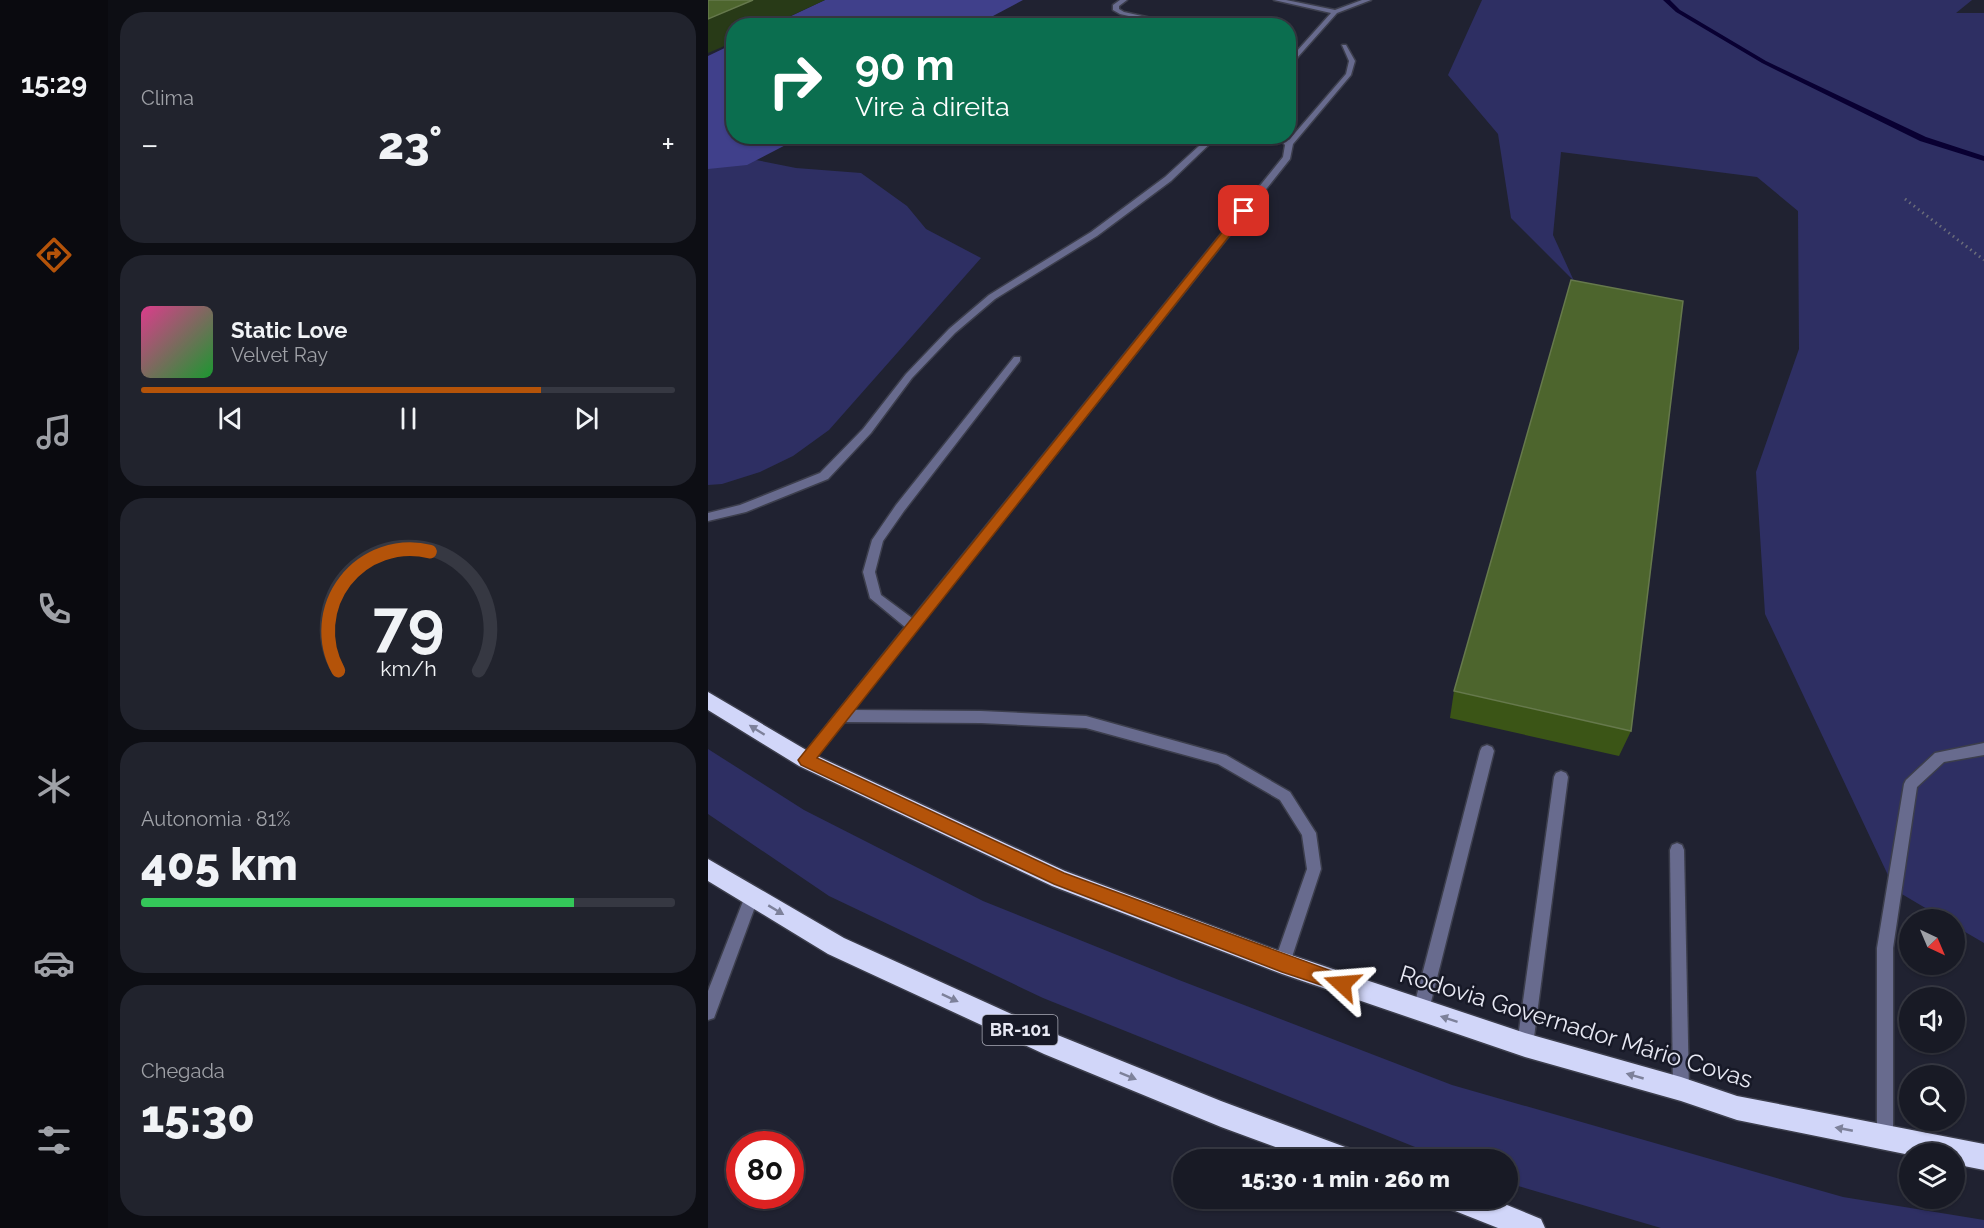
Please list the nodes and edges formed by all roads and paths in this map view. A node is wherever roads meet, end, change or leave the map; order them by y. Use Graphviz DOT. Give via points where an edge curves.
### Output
graph roads {
  1 [pos="1124,0"];
  2 [pos="1277,0"];
  3 [pos="1310,0"];
  4 [pos="1368,0"];
  5 [pos="1303,5"];
  6 [pos="1335,12"];
  7 [pos="1146,18"];
  8 [pos="1344,46"];
  9 [pos="1296,53"];
  10 [pos="1296,136"];
  11 [pos="1206,144"];
  12 [pos="1289,144"];
  13 [pos="1905,199"];
  14 [pos="1984,260"];
  15 [pos="1017,359"];
  16 [pos="708,517"];
  17 [pos="913,626"];
  18 [pos="708,699"];
  19 [pos="841,716"];
  20 [pos="1984,749"];
  21 [pos="1487,751"];
  22 [pos="806,760"];
  23 [pos="1561,777"];
  24 [pos="1677,850"];
  25 [pos="708,869"];
  26 [pos="752,896"];
  27 [pos="1282,963"];
  28 [pos="1421,1010"];
  29 [pos="708,1012"];
  30 [pos="1525,1045"];
  31 [pos="1681,1089"];
  32 [pos="1885,1137"];
  33 [pos="1317,1149"];
  34 [pos="1984,1157"];
  35 [pos="1483,1209"];
  36 [pos="1532,1228"];
  1 -- 7 [label="street" via="1116,5 1116,10"];
  2 -- 5 [label="street"];
  3 -- 5 [label="street"];
  4 -- 6 [label="street"];
  5 -- 6 [label="street"];
  6 -- 9 [label="street"];
  8 -- 10 [label="street" via="1352,62 1349,74"];
  11 -- 16 [label="street" via="1168,179 1094,234 992,297 952,331 824,476 742,509"];
  12 -- 17 [label="street" via="1287,157"];
  13 -- 14 [label="path"];
  15 -- 17 [label="street" via="878,540 869,572 876,598"];
  17 -- 19 [label="street"];
  22 -- 18 [label="highway, Rodovia Governador Mário Covas, one-way"];
  19 -- 22 [label="street"];
  19 -- 27 [label="street" via="1086,722 1221,759 1285,796 1309,833 1314,870"];
  20 -- 32 [label="street" via="1940,757 1911,784 1885,948"];
  21 -- 28 [label="street"];
  22 -- 27 [label="highway, Rodovia Governador Mário Covas" via="1060,879"];
  23 -- 30 [label="street"];
  24 -- 31 [label="street"];
  25 -- 26 [label="highway, BR-101"];
  26 -- 29 [label="street"];
  26 -- 33 [label="highway, BR-101, one-way" via="836,946 1053,1045"];
  27 -- 28 [label="highway, Rodovia Governador Mário Covas"];
  30 -- 28 [label="highway, Rodovia Governador Mário Covas, one-way"];
  31 -- 30 [label="highway, Rodovia Governador Mário Covas, one-way"];
  32 -- 31 [label="highway, Rodovia Governador Mário Covas, one-way" via="1737,1108"];
  32 -- 34 [label="highway, Rodovia Governador Mário Covas"];
  35 -- 36 [label="highway"];
}
